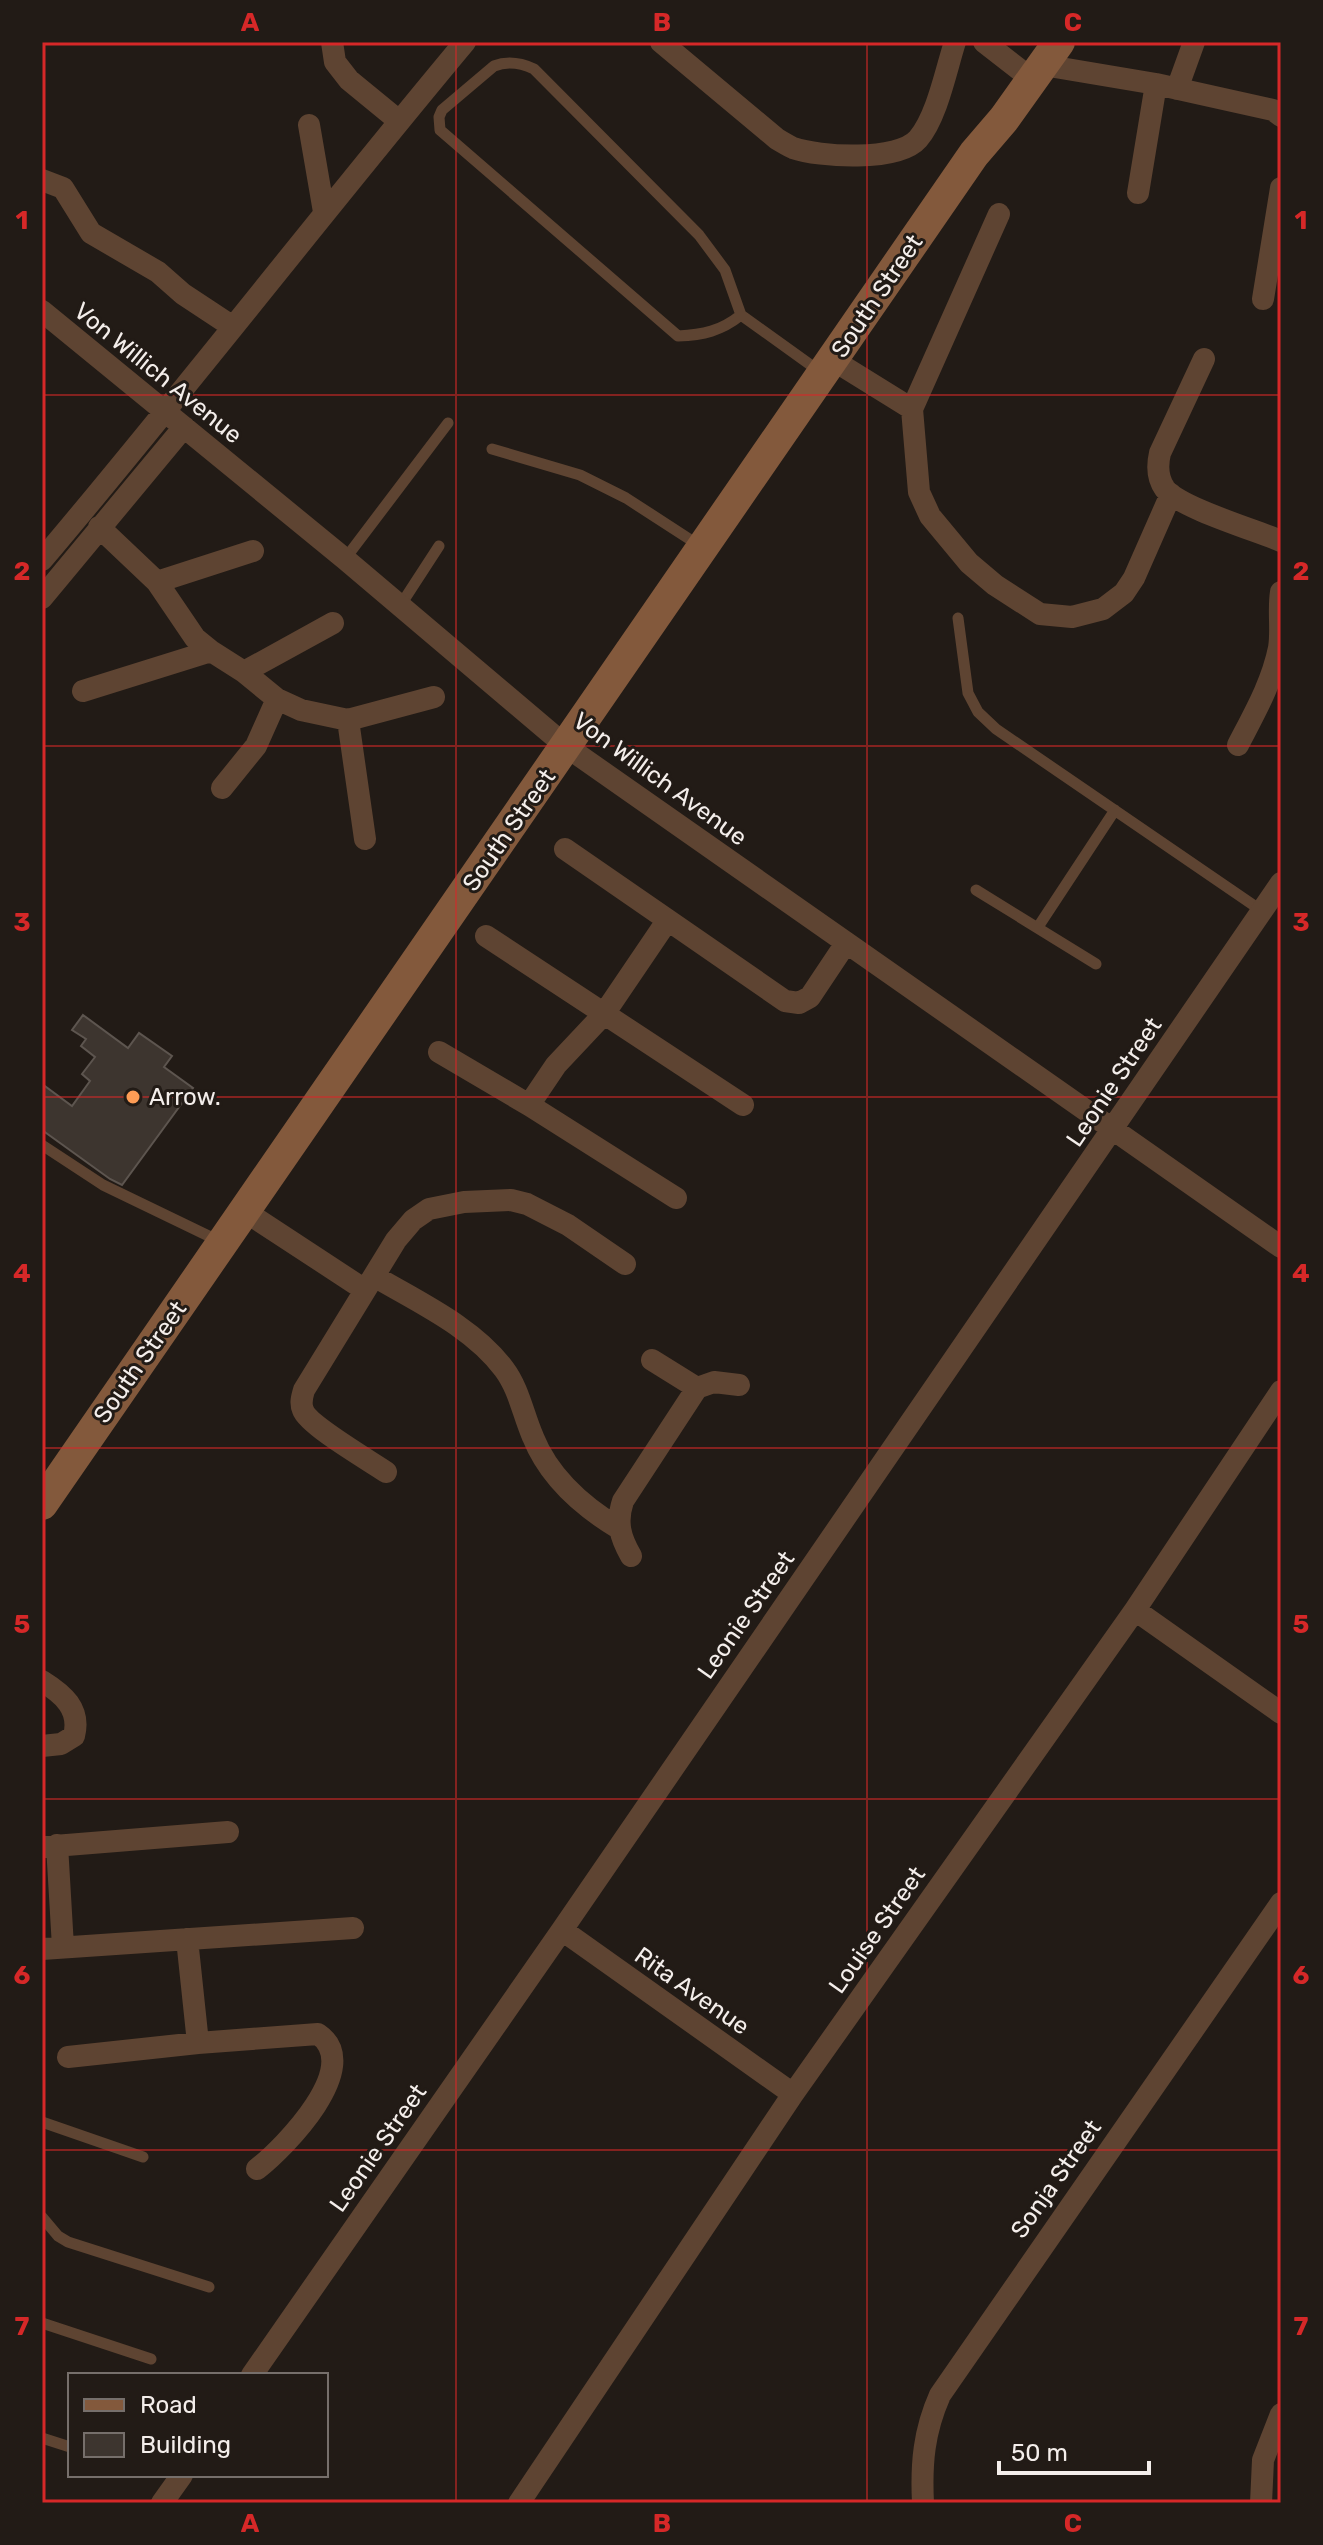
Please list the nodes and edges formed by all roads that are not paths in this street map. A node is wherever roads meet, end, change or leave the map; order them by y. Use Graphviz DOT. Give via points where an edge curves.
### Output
graph roads {
  1 [pos="332,42"];
  2 [pos="465,42"];
  3 [pos="661,42"];
  4 [pos="955,42"];
  5 [pos="984,42"];
  6 [pos="1194,42"];
  7 [pos="1040,55"];
  8 [pos="1167,86"];
  9 [pos="1281,116"];
  10 [pos="399,121"];
  11 [pos="309,125"];
  12 [pos="42,180"];
  13 [pos="1281,188"];
  14 [pos="1138,193"];
  15 [pos="324,212"];
  16 [pos="999,214"];
  17 [pos="1263,299"];
  18 [pos="42,311"];
  19 [pos="741,315"];
  20 [pos="233,327"];
  21 [pos="1204,359"];
  22 [pos="828,367"];
  23 [pos="912,409"];
  24 [pos="166,413"];
  25 [pos="448,423"];
  26 [pos="184,427"];
  27 [pos="492,449"];
  28 [pos="1171,494"];
  29 [pos="99,527"];
  30 [pos="1281,541"];
  31 [pos="439,546"];
  32 [pos="704,548"];
  33 [pos="253,551"];
  34 [pos="345,559"];
  35 [pos="42,560"];
  36 [pos="157,582"];
  37 [pos="1281,592"];
  38 [pos="42,598"];
  39 [pos="400,606"];
  40 [pos="958,618"];
  41 [pos="333,623"];
  42 [pos="211,651"];
  43 [pos="244,672"];
  44 [pos="83,691"];
  45 [pos="434,697"];
  46 [pos="277,699"];
  47 [pos="348,720"];
  48 [pos="1238,745"];
  49 [pos="567,747"];
  50 [pos="222,788"];
  51 [pos="1115,810"];
  52 [pos="365,839"];
  53 [pos="565,849"];
  54 [pos="1281,883"];
  55 [pos="976,890"];
  56 [pos="1262,911"];
  57 [pos="667,921"];
  58 [pos="1038,927"];
  59 [pos="486,936"];
  60 [pos="846,943"];
  61 [pos="1096,964"];
  62 [pos="604,1014"];
  63 [pos="439,1052"];
  64 [pos="529,1105"];
  65 [pos="743,1105"];
  66 [pos="1113,1129"];
  67 [pos="42,1145"];
  68 [pos="676,1198"];
  69 [pos="246,1212"];
  70 [pos="223,1244"];
  71 [pos="1281,1247"];
  72 [pos="625,1264"];
  73 [pos="370,1283"];
  74 [pos="652,1360"];
  75 [pos="739,1385"];
  76 [pos="697,1388"];
  77 [pos="1281,1391"];
  78 [pos="386,1472"];
  79 [pos="42,1504"];
  80 [pos="620,1529"];
  81 [pos="631,1556"];
  82 [pos="1135,1610"];
  83 [pos="42,1681"];
  84 [pos="1281,1713"];
  85 [pos="42,1746"];
  86 [pos="228,1832"];
  87 [pos="50,1846"];
  88 [pos="1281,1903"];
  89 [pos="353,1928"];
  90 [pos="562,1930"];
  91 [pos="187,1939"];
  92 [pos="53,1948"];
  93 [pos="198,2043"];
  94 [pos="68,2057"];
  95 [pos="793,2094"];
  96 [pos="42,2122"];
  97 [pos="143,2157"];
  98 [pos="257,2169"];
  99 [pos="42,2217"];
  100 [pos="209,2287"];
  101 [pos="42,2323"];
  102 [pos="151,2359"];
  103 [pos="253,2373"];
  104 [pos="1281,2414"];
  105 [pos="42,2438"];
  106 [pos="68,2446"];
  107 [pos="181,2477"];
  108 [pos="162,2503"];
  109 [pos="519,2503"];
  110 [pos="923,2503"];
  111 [pos="1261,2503"];
  1 -- 10 [label="street" via="335,62 349,80"];
  2 -- 10 [label="street"];
  3 -- 4 [label="street" via="777,139 835,155 887,153 917,141 931,116"];
  5 -- 7 [label="street"];
  6 -- 8 [label="street"];
  7 -- 8 [label="street"];
  7 -- 22 [label="street, South Street" via="995,110 974,154"];
  8 -- 9 [label="street"];
  8 -- 14 [label="street"];
  10 -- 15 [label="street"];
  11 -- 15 [label="street"];
  12 -- 20 [label="street" via="63,188 91,233 158,272"];
  13 -- 17 [label="street"];
  15 -- 20 [label="street"];
  16 -- 23 [label="street"];
  18 -- 24 [label="street, Von Willich Avenue"];
  19 -- 19 [label="lane" via="725,270 699,235 534,69 522,63 494,66 442,110 440,130 678,336 709,333"];
  19 -- 22 [label="lane"];
  20 -- 24 [label="street"];
  21 -- 28 [label="street" via="1157,465 1159,479"];
  22 -- 23 [label="street"];
  22 -- 32 [label="street, South Street"];
  23 -- 28 [label="street" via="919,492 930,516 969,563 1040,614 1072,617 1115,602 1134,578"];
  24 -- 26 [label="street, Von Willich Avenue"];
  24 -- 35 [label="street"];
  25 -- 34 [label="lane"];
  26 -- 29 [label="street"];
  26 -- 34 [label="street, Von Willich Avenue"];
  27 -- 32 [label="lane" via="580,475"];
  28 -- 30 [label="street"];
  29 -- 36 [label="street"];
  29 -- 38 [label="street"];
  31 -- 39 [label="lane"];
  32 -- 49 [label="street, South Street"];
  33 -- 36 [label="street"];
  34 -- 39 [label="street, Von Willich Avenue"];
  36 -- 42 [label="street" via="195,638"];
  37 -- 48 [label="street" via="1273,670"];
  39 -- 49 [label="street, Von Willich Avenue"];
  40 -- 51 [label="lane" via="968,693 978,712"];
  41 -- 43 [label="street"];
  42 -- 43 [label="street"];
  42 -- 44 [label="street"];
  43 -- 46 [label="street"];
  45 -- 47 [label="street"];
  46 -- 47 [label="street"];
  46 -- 50 [label="street" via="256,746"];
  47 -- 52 [label="street"];
  49 -- 60 [label="street, Von Willich Avenue"];
  49 -- 69 [label="street, South Street"];
  51 -- 56 [label="lane"];
  51 -- 58 [label="lane"];
  53 -- 57 [label="street"];
  54 -- 56 [label="street, Leonie Street"];
  55 -- 58 [label="lane"];
  56 -- 66 [label="street, Leonie Street"];
  57 -- 60 [label="street" via="792,1003 810,997"];
  57 -- 62 [label="street"];
  58 -- 61 [label="lane"];
  59 -- 62 [label="street"];
  60 -- 66 [label="street, Von Willich Avenue"];
  62 -- 64 [label="street" via="556,1065"];
  62 -- 65 [label="street"];
  63 -- 64 [label="street"];
  64 -- 68 [label="street"];
  66 -- 71 [label="street, Von Willich Avenue"];
  66 -- 90 [label="street, Leonie Street"];
  67 -- 70 [label="lane" via="103,1185"];
  69 -- 70 [label="street, South Street"];
  69 -- 73 [label="street"];
  70 -- 79 [label="street, South Street"];
  72 -- 73 [label="street" via="527,1204 479,1200 429,1209 413,1220"];
  73 -- 78 [label="street" via="304,1390 301,1407 316,1424"];
  73 -- 80 [label="street" via="452,1323 489,1352 512,1382 548,1466 589,1509"];
  74 -- 76 [label="street"];
  75 -- 76 [label="street" via="714,1382"];
  76 -- 80 [label="street" via="623,1501"];
  77 -- 82 [label="street, Louise Street"];
  80 -- 81 [label="street"];
  82 -- 84 [label="street"];
  82 -- 95 [label="street, Louise Street"];
  83 -- 85 [label="street" via="67,1699 77,1724 74,1736"];
  86 -- 87 [label="street"];
  87 -- 92 [label="street"];
  88 -- 110 [label="street, Sonja Street" via="940,2395 924,2441"];
  89 -- 91 [label="street"];
  90 -- 95 [label="street, Rita Avenue"];
  90 -- 103 [label="street, Leonie Street"];
  91 -- 92 [label="street"];
  91 -- 93 [label="street"];
  93 -- 94 [label="street"];
  93 -- 98 [label="street" via="318,2034 332,2051 314,2108"];
  95 -- 109 [label="street, Louise Street"];
  96 -- 97 [label="lane"];
  99 -- 100 [label="lane" via="68,2242"];
  101 -- 102 [label="lane"];
  104 -- 111 [label="street" via="1263,2460"];
  105 -- 106 [label="lane"];
  107 -- 108 [label="street"];
}
